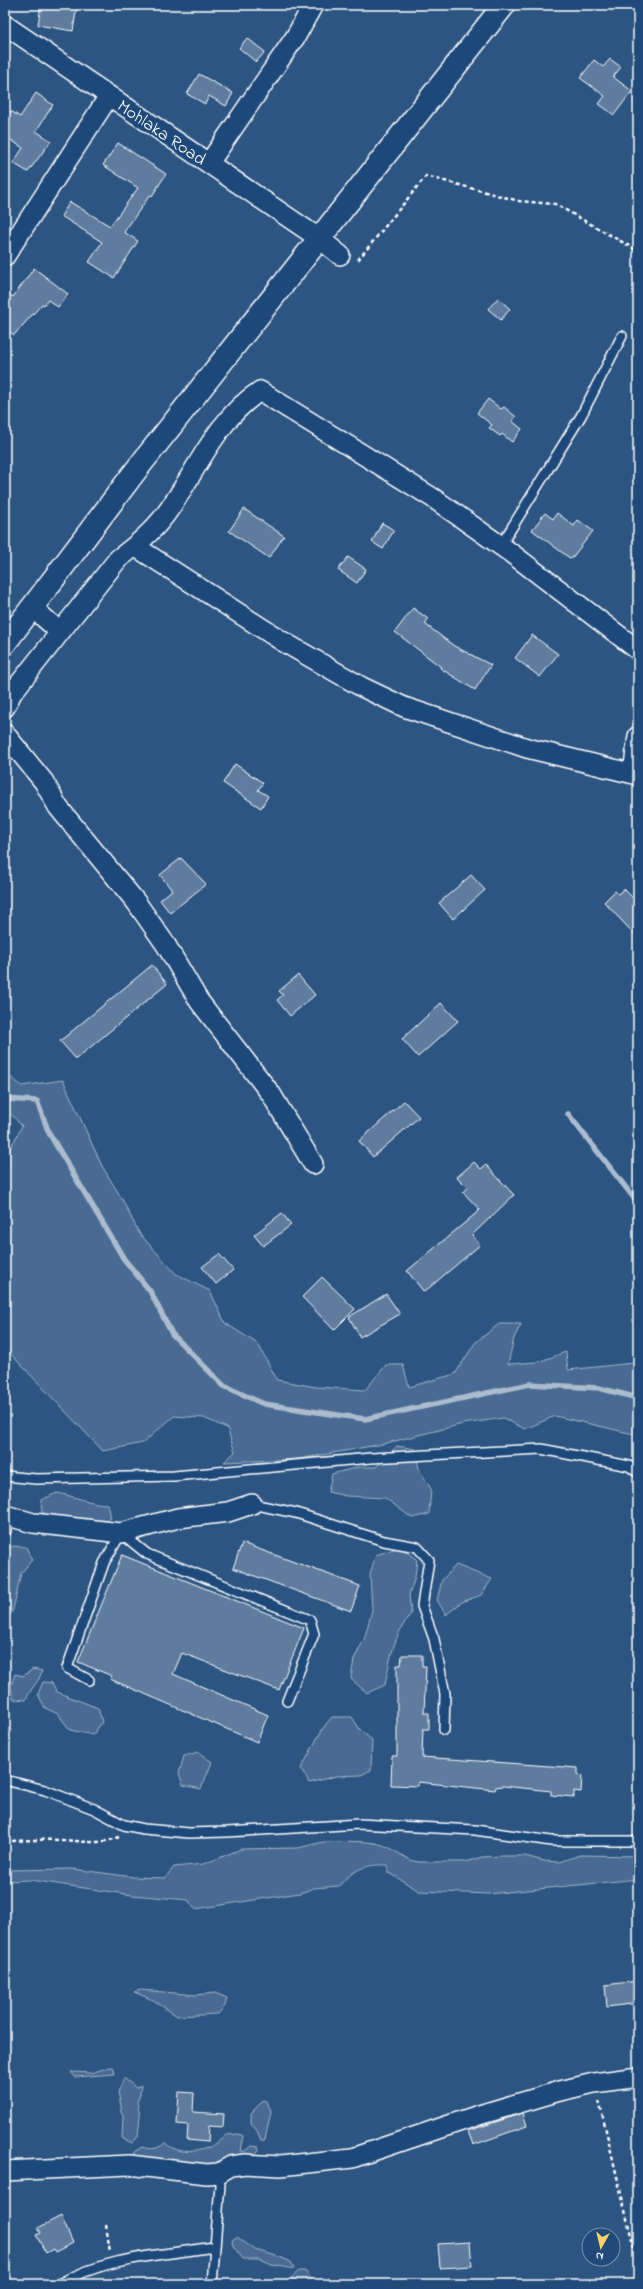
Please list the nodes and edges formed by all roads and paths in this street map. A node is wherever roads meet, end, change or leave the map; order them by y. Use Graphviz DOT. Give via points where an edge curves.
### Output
graph roads {
  1 [pos="314,5"];
  2 [pos="504,5"];
  3 [pos="5,25"];
  4 [pos="109,96"];
  5 [pos="209,163"];
  6 [pos="320,239"];
  7 [pos="638,251"];
  8 [pos="340,255"];
  9 [pos="5,256"];
  10 [pos="622,336"];
  11 [pos="501,545"];
  12 [pos="136,547"];
  13 [pos="33,608"];
  14 [pos="60,632"];
  15 [pos="5,643"];
  16 [pos="638,650"];
  17 [pos="5,707"];
  18 [pos="5,734"];
  19 [pos="638,736"];
  20 [pos="635,774"];
  21 [pos="312,1164"];
  22 [pos="638,1474"];
  23 [pos="5,1476"];
  24 [pos="252,1504"];
  25 [pos="8,1515"];
  26 [pos="121,1533"];
  27 [pos="5,1534"];
  28 [pos="89,1680"];
  29 [pos="287,1701"];
  30 [pos="444,1730"];
  31 [pos="5,1780"];
  32 [pos="124,1825"];
  33 [pos="5,1841"];
  34 [pos="638,1841"];
  35 [pos="638,2077"];
  36 [pos="594,2083"];
  37 [pos="5,2171"];
  38 [pos="219,2173"];
  39 [pos="106,2224"];
  40 [pos="214,2248"];
  41 [pos="111,2262"];
  42 [pos="638,2265"];
  43 [pos="638,2282"];
  44 [pos="59,2284"];
  45 [pos="212,2284"];
  46 [pos="634,2284"];
  1 -- 5 [label="street" via="296,36"];
  2 -- 6 [label="main road"];
  3 -- 4 [label="street, Mohlaka Road"];
  4 -- 5 [label="street, Mohlaka Road"];
  4 -- 9 [label="street"];
  5 -- 6 [label="street, Mohlaka Road"];
  6 -- 8 [label="street, Mohlaka Road"];
  6 -- 13 [label="main road" via="137,469"];
  7 -- 8 [label="path" via="555,204 519,201 426,176 354,265"];
  10 -- 11 [label="lane" via="581,416"];
  11 -- 12 [label="street" via="432,498 260,391 247,399 205,450 170,509"];
  11 -- 16 [label="street"];
  12 -- 14 [label="street" via="118,559"];
  12 -- 20 [label="street" via="282,641 362,687 404,707 527,748"];
  13 -- 14 [label="street"];
  13 -- 15 [label="main road"];
  14 -- 17 [label="street" via="12,693"];
  18 -- 21 [label="street" via="44,782 58,807 140,908 166,945 198,1001 271,1094"];
  19 -- 20 [label="street"];
  22 -- 23 [label="lane" via="629,1466 541,1449 371,1458 174,1476 36,1479"];
  24 -- 26 [label="street" via="228,1512 178,1518"];
  24 -- 30 [label="lane" via="296,1513 384,1541 417,1547 429,1560 422,1606 434,1639 445,1694"];
  25 -- 26 [label="street" via="33,1523"];
  25 -- 27 [label="lane"];
  26 -- 28 [label="lane" via="104,1563 67,1668"];
  26 -- 29 [label="lane" via="147,1554 310,1620 314,1634"];
  31 -- 32 [label="lane" via="45,1790 94,1809"];
  32 -- 33 [label="path" via="122,1836 108,1842"];
  32 -- 34 [label="lane" via="189,1833 359,1824 475,1830 550,1841"];
  35 -- 36 [label="street"];
  36 -- 38 [label="street" via="479,2115 352,2158 280,2166 245,2164 231,2166"];
  36 -- 42 [label="path"];
  37 -- 38 [label="street" via="129,2165 207,2174"];
  38 -- 40 [label="lane"];
  39 -- 41 [label="path"];
  40 -- 41 [label="lane"];
  40 -- 45 [label="lane"];
  41 -- 44 [label="lane" via="75,2275"];
  43 -- 46 [label="path"];
}
